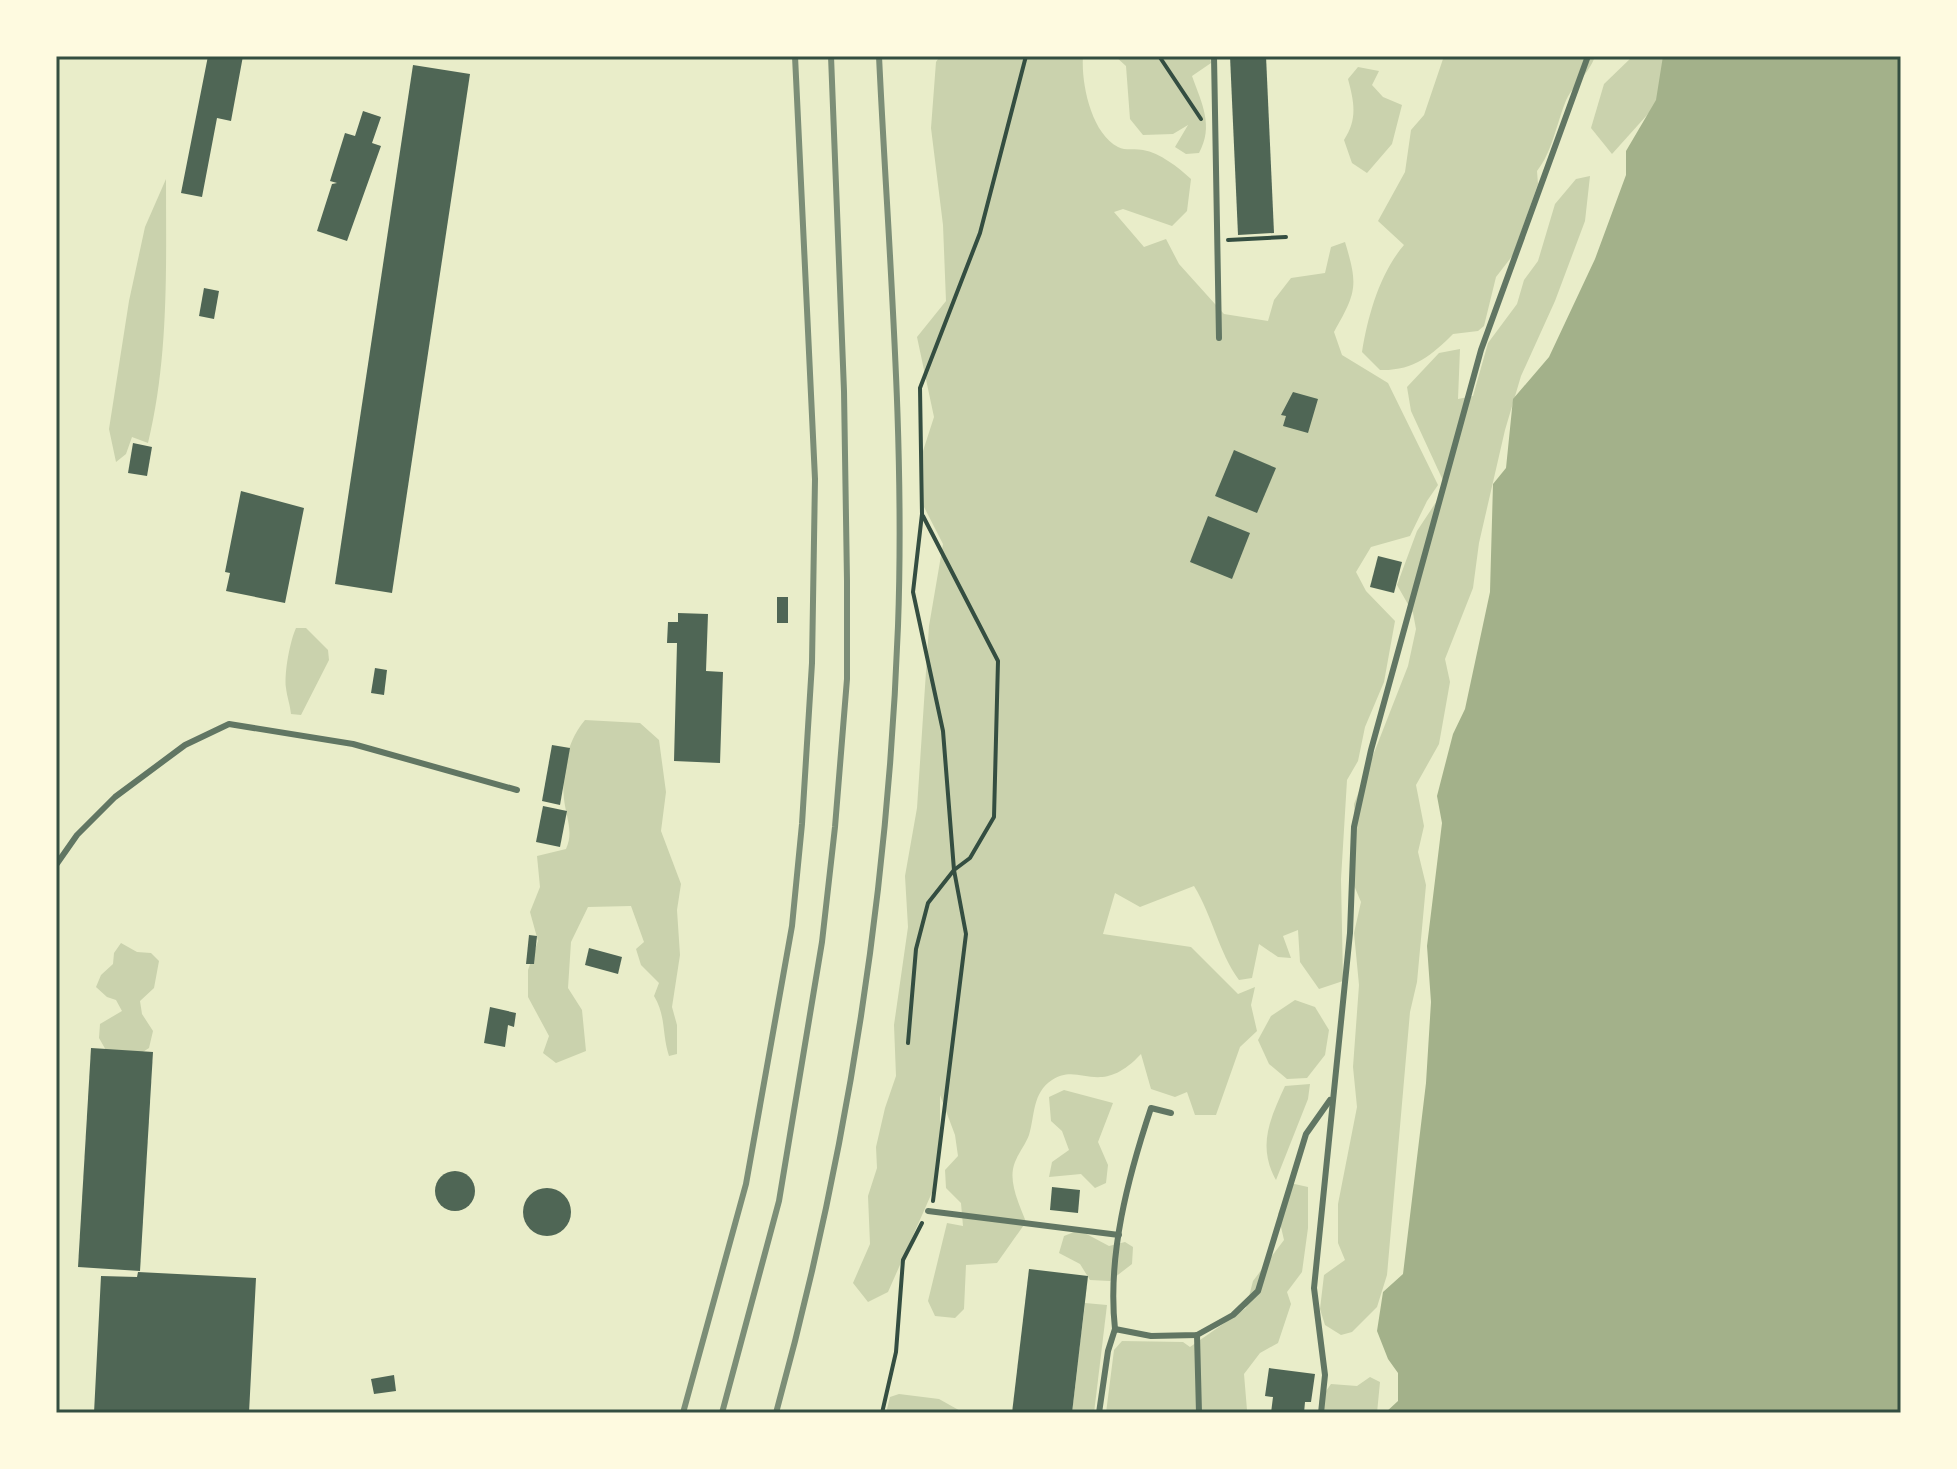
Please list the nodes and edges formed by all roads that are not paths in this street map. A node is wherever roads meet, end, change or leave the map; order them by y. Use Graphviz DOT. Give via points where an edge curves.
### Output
graph roads {
  1 [pos="1214,56"];
  2 [pos="1588,56"];
  3 [pos="1219,338"];
  4 [pos="517,790"];
  5 [pos="56,865"];
  6 [pos="1332,1097"];
  7 [pos="1171,1113"];
  8 [pos="928,1211"];
  9 [pos="1119,1235"];
  10 [pos="1115,1329"];
  11 [pos="1197,1335"];
  12 [pos="1099,1413"];
  13 [pos="1199,1413"];
  14 [pos="1321,1413"];
  1 -- 3 [label="lane"];
  2 -- 6 [label="lane" via="1481,350 1371,750 1354,827 1350,933"];
  4 -- 5 [label="lane" via="353,744 229,724 185,745 115,797"];
  6 -- 11 [label="lane" via="1306,1134 1258,1291 1233,1315"];
  6 -- 14 [label="lane" via="1314,1288 1325,1375"];
  7 -- 9 [label="lane" via="1151,1108"];
  8 -- 9 [label="lane"];
  9 -- 10 [label="lane" via="1112,1302"];
  10 -- 11 [label="lane" via="1151,1336"];
  10 -- 12 [label="lane"];
  11 -- 13 [label="lane"];
}
